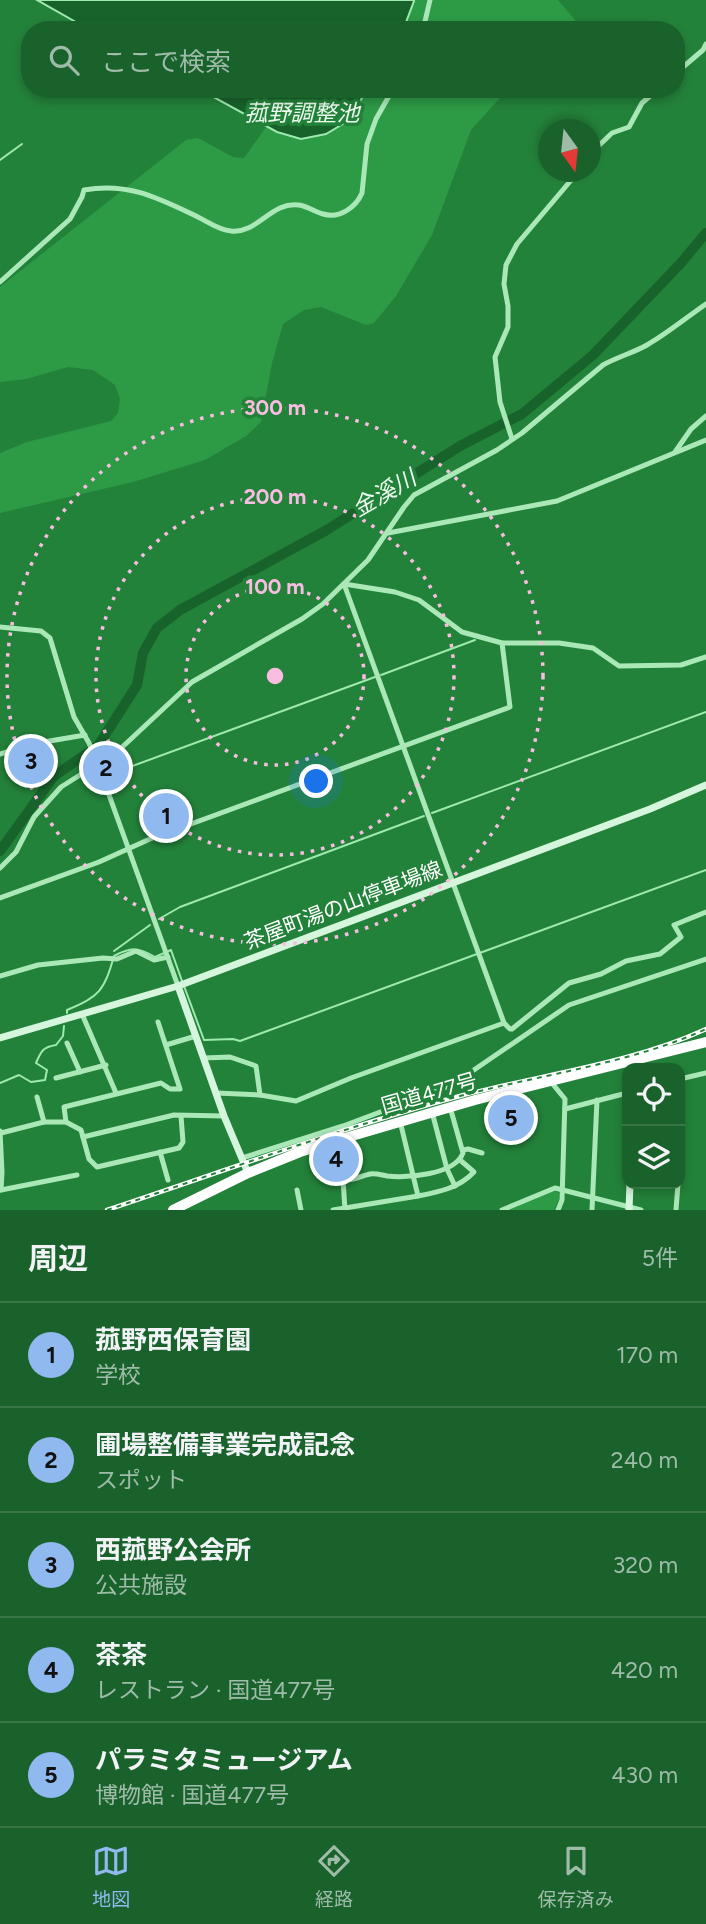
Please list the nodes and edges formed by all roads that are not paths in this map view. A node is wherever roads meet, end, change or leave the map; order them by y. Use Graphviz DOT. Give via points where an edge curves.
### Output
graph roads {
  1 [pos="430,0"];
  2 [pos="425,21"];
  3 [pos="706,44"];
  4 [pos="685,65"];
  5 [pos="388,98"];
  6 [pos="648,98"];
  7 [pos="601,144"];
  8 [pos="570,182"];
  9 [pos="0,282"];
  10 [pos="706,304"];
  11 [pos="706,416"];
  12 [pos="512,437"];
  13 [pos="706,440"];
  14 [pos="675,452"];
  15 [pos="387,533"];
  16 [pos="344,584"];
  17 [pos="0,627"];
  18 [pos="502,643"];
  19 [pos="705,659"];
  20 [pos="86,736"];
  21 [pos="404,746"];
  22 [pos="0,754"];
  23 [pos="96,763"];
  24 [pos="706,785"];
  25 [pos="128,850"];
  26 [pos="0,868"];
  27 [pos="453,882"];
  28 [pos="0,898"];
  29 [pos="706,912"];
  30 [pos="168,956"];
  31 [pos="706,959"];
  32 [pos="0,976"];
  33 [pos="182,985"];
  34 [pos="82,1014"];
  35 [pos="158,1022"];
  36 [pos="504,1023"];
  37 [pos="197,1036"];
  38 [pos="0,1038"];
  39 [pos="706,1042"];
  40 [pos="67,1043"];
  41 [pos="166,1045"];
  42 [pos="204,1058"];
  43 [pos="641,1063"];
  44 [pos="106,1065"];
  45 [pos="622,1068"];
  46 [pos="80,1072"];
  47 [pos="706,1073"];
  48 [pos="56,1078"];
  49 [pos="685,1078"];
  50 [pos="551,1082"];
  51 [pos="116,1093"];
  52 [pos="216,1093"];
  53 [pos="260,1094"];
  54 [pos="622,1094"];
  55 [pos="37,1097"];
  56 [pos="597,1101"];
  57 [pos="450,1107"];
  58 [pos="565,1109"];
  59 [pos="432,1112"];
  60 [pos="181,1116"];
  61 [pos="224,1116"];
  62 [pos="400,1121"];
  63 [pos="44,1122"];
  64 [pos="66,1122"];
  65 [pos="0,1132"];
  66 [pos="83,1137"];
  67 [pos="463,1150"];
  68 [pos="160,1152"];
  69 [pos="482,1153"];
  70 [pos="242,1158"];
  71 [pos="460,1160"];
  72 [pos="447,1169"];
  73 [pos="1,1172"];
  74 [pos="248,1173"];
  75 [pos="77,1175"];
  76 [pos="414,1176"];
  77 [pos="168,1180"];
  78 [pos="455,1186"];
  79 [pos="630,1189"];
  80 [pos="678,1189"];
  81 [pos="298,1190"];
  82 [pos="0,1191"];
  83 [pos="562,1191"];
  84 [pos="418,1196"];
  85 [pos="594,1199"];
  86 [pos="345,1209"];
  87 [pos="629,1209"];
  88 [pos="173,1210"];
  89 [pos="301,1210"];
  90 [pos="333,1210"];
  91 [pos="502,1210"];
  92 [pos="558,1210"];
  93 [pos="592,1210"];
  94 [pos="640,1210"];
  95 [pos="676,1210"];
  1 -- 2 [label="street"];
  3 -- 4 [label="street"];
  5 -- 9 [label="street" via="367,144 362,193 340,214 284,206 252,227 232,231 153,195 113,188 84,190 70,219"];
  6 -- 7 [label="street" via="629,127"];
  8 -- 12 [label="street" via="517,244 506,265 508,327 495,357 500,402"];
  10 -- 12 [label="street" via="649,344 603,365"];
  11 -- 14 [label="street"];
  12 -- 15 [label="street" via="497,450 414,495"];
  13 -- 14 [label="street"];
  14 -- 15 [label="street" via="557,501"];
  15 -- 16 [label="street"];
  16 -- 18 [label="street" via="419,600 462,632"];
  16 -- 21 [label="street"];
  16 -- 23 [label="street" via="302,619 184,688 141,732"];
  17 -- 20 [label="street" via="47,634 74,717"];
  18 -- 19 [label="street" via="593,648 620,666 681,666"];
  18 -- 21 [label="street" via="510,708"];
  20 -- 22 [label="street"];
  20 -- 23 [label="street"];
  21 -- 25 [label="street"];
  21 -- 27 [label="street"];
  23 -- 25 [label="street"];
  23 -- 26 [label="street" via="47,802 16,852"];
  24 -- 27 [label="main road, 茶屋町湯の山停車場線"];
  25 -- 28 [label="street"];
  25 -- 30 [label="street"];
  27 -- 33 [label="main road, 茶屋町湯の山停車場線"];
  27 -- 36 [label="street"];
  29 -- 36 [label="street" via="674,925 681,937 660,954 626,961 569,983 512,1029"];
  30 -- 32 [label="street" via="154,960 135,951 117,959 38,965"];
  30 -- 33 [label="street"];
  31 -- 70 [label="street" via="569,1005 452,1085"];
  33 -- 34 [label="main road, 茶屋町湯の山停車場線"];
  33 -- 37 [label="main road"];
  34 -- 38 [label="main road, 茶屋町湯の山停車場線"];
  34 -- 44 [label="street"];
  35 -- 41 [label="street"];
  36 -- 53 [label="street" via="296,1101"];
  37 -- 41 [label="street"];
  37 -- 42 [label="main road"];
  39 -- 43 [label="highway, 国道477号"];
  40 -- 46 [label="street"];
  41 -- 51 [label="street" via="180,1089 160,1083"];
  42 -- 52 [label="main road"];
  42 -- 53 [label="street" via="230,1057 256,1066"];
  44 -- 46 [label="street"];
  44 -- 51 [label="street"];
  45 -- 50 [label="highway, 国道477号"];
  46 -- 48 [label="street"];
  47 -- 49 [label="street"];
  50 -- 57 [label="highway, 国道477号"];
  50 -- 58 [label="street" via="565,1099"];
  51 -- 64 [label="street" via="64,1107"];
  52 -- 53 [label="street"];
  52 -- 61 [label="main road"];
  54 -- 56 [label="street"];
  55 -- 63 [label="street"];
  56 -- 58 [label="street"];
  56 -- 85 [label="street"];
  57 -- 59 [label="highway, 国道477号"];
  57 -- 67 [label="street"];
  58 -- 83 [label="street"];
  59 -- 62 [label="highway, 国道477号"];
  59 -- 72 [label="street"];
  60 -- 61 [label="street"];
  60 -- 66 [label="street"];
  60 -- 68 [label="street" via="183,1142 179,1148"];
  61 -- 70 [label="main road"];
  62 -- 74 [label="highway, 国道477号"];
  62 -- 76 [label="street"];
  63 -- 64 [label="street"];
  63 -- 65 [label="street"];
  64 -- 66 [label="street" via="81,1130"];
  65 -- 73 [label="street"];
  66 -- 68 [label="street" via="89,1159 97,1167"];
  67 -- 69 [label="street"];
  67 -- 71 [label="street"];
  68 -- 77 [label="street"];
  70 -- 74 [label="main road"];
  71 -- 72 [label="street"];
  71 -- 78 [label="street" via="474,1172"];
  72 -- 76 [label="street"];
  72 -- 78 [label="street"];
  73 -- 82 [label="street"];
  74 -- 88 [label="highway, 国道477号"];
  75 -- 82 [label="street"];
  76 -- 84 [label="street"];
  76 -- 86 [label="street" via="373,1173 343,1180"];
  78 -- 84 [label="street"];
  79 -- 87 [label="main road"];
  80 -- 95 [label="street"];
  81 -- 89 [label="street"];
  83 -- 85 [label="street"];
  83 -- 91 [label="street" via="555,1188"];
  83 -- 92 [label="street"];
  84 -- 86 [label="street"];
  85 -- 87 [label="street"];
  85 -- 93 [label="street"];
  86 -- 90 [label="street"];
  87 -- 94 [label="street"];
}
